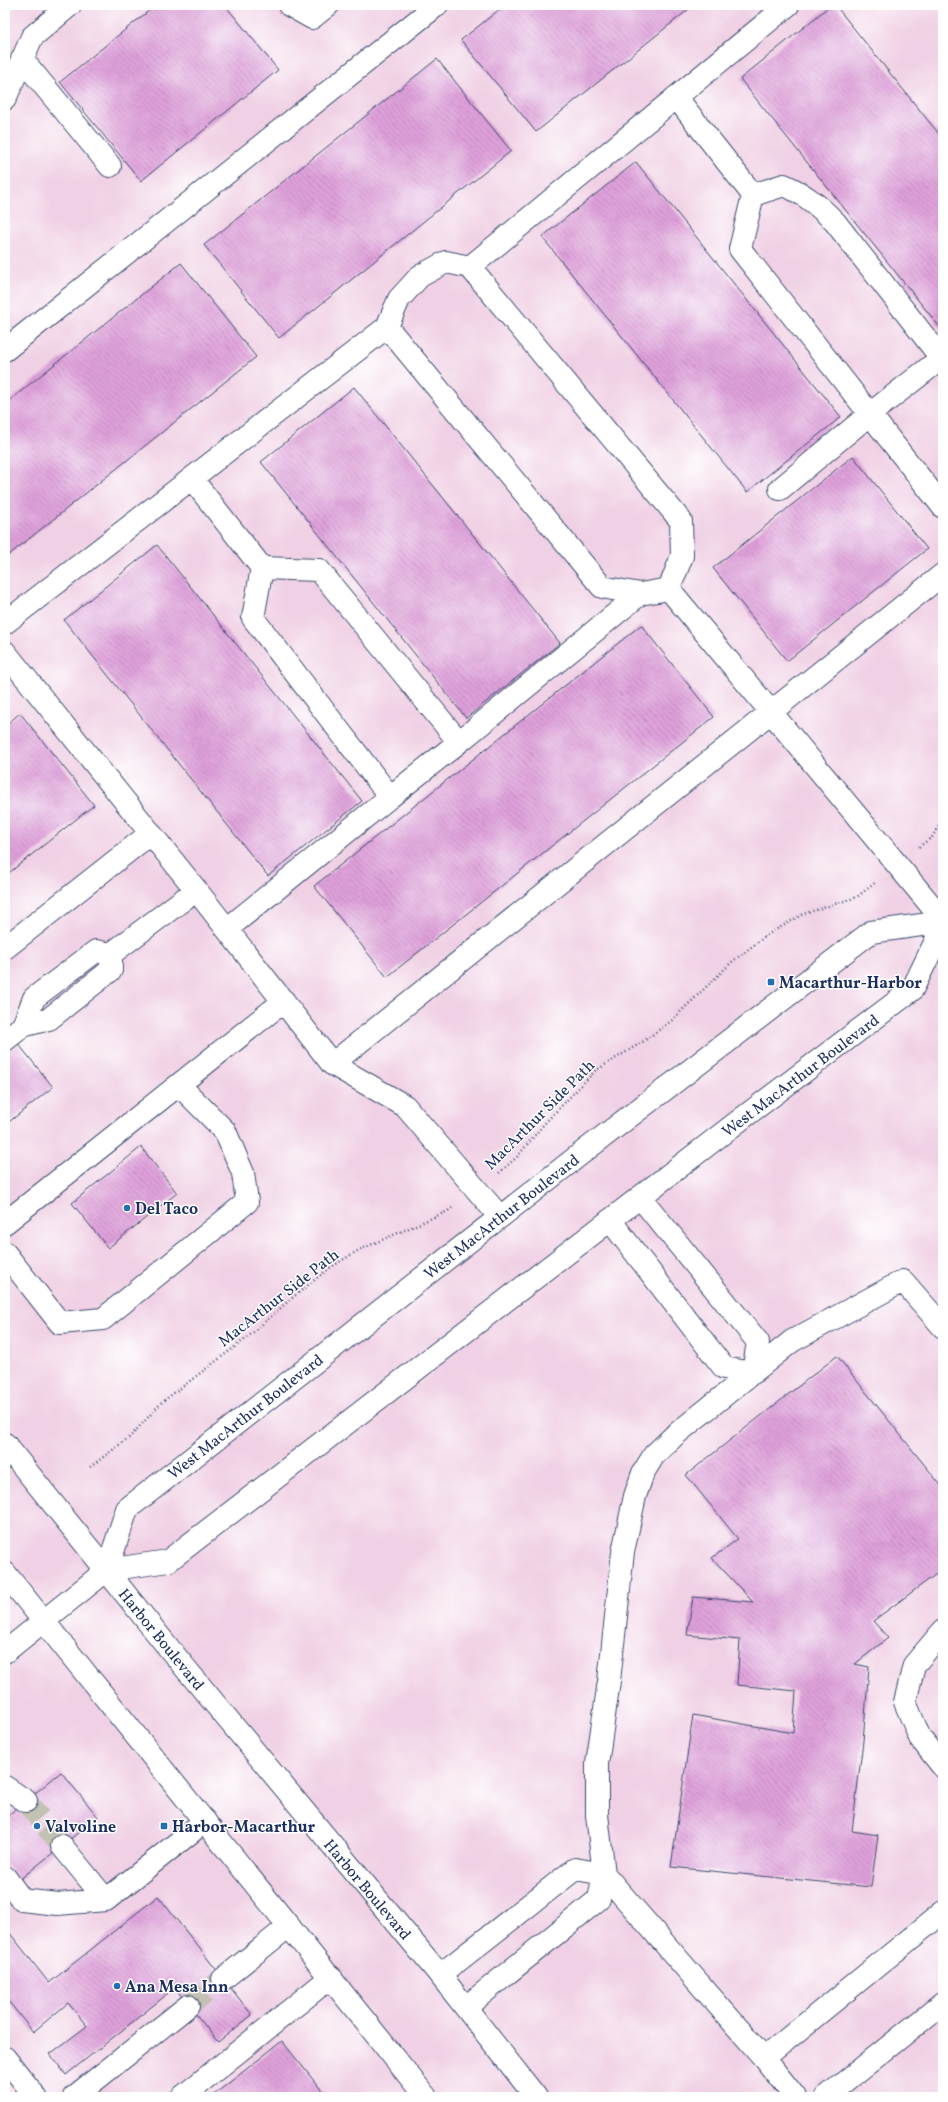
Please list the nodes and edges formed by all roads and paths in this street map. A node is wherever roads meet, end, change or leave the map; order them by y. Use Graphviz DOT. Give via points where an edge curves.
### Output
graph roads {
  1 [pos="70,5"];
  2 [pos="288,5"];
  3 [pos="328,5"];
  4 [pos="437,5"];
  5 [pos="788,5"];
  6 [pos="22,59"];
  7 [pos="676,97"];
  8 [pos="5,99"];
  9 [pos="110,166"];
  10 [pos="753,195"];
  11 [pos="470,266"];
  12 [pos="387,328"];
  13 [pos="5,350"];
  14 [pos="942,358"];
  15 [pos="870,414"];
  16 [pos="192,478"];
  17 [pos="780,489"];
  18 [pos="943,507"];
  19 [pos="262,568"];
  20 [pos="943,574"];
  21 [pos="669,589"];
  22 [pos="640,594"];
  23 [pos="5,623"];
  24 [pos="5,652"];
  25 [pos="772,712"];
  26 [pos="459,742"];
  27 [pos="390,797"];
  28 [pos="943,819"];
  29 [pos="151,833"];
  30 [pos="898,864"];
  31 [pos="196,890"];
  32 [pos="943,921"];
  33 [pos="943,926"];
  34 [pos="227,929"];
  35 [pos="5,948"];
  36 [pos="284,1002"];
  37 [pos="5,1040"];
  38 [pos="332,1064"];
  39 [pos="179,1085"];
  40 [pos="477,1190"];
  41 [pos="640,1197"];
  42 [pos="500,1217"];
  43 [pos="610,1220"];
  44 [pos="5,1223"];
  45 [pos="5,1253"];
  46 [pos="943,1327"];
  47 [pos="753,1372"];
  48 [pos="5,1444"];
  49 [pos="90,1466"];
  50 [pos="107,1570"];
  51 [pos="5,1573"];
  52 [pos="44,1621"];
  53 [pos="943,1631"];
  54 [pos="5,1652"];
  55 [pos="943,1767"];
  56 [pos="5,1787"];
  57 [pos="26,1800"];
  58 [pos="205,1821"];
  59 [pos="62,1846"];
  60 [pos="604,1874"];
  61 [pos="5,1877"];
  62 [pos="106,1900"];
  63 [pos="943,1912"];
  64 [pos="289,1926"];
  65 [pos="440,1975"];
  66 [pos="331,1977"];
  67 [pos="223,1979"];
  68 [pos="943,2003"];
  69 [pos="188,2006"];
  70 [pos="466,2007"];
  71 [pos="5,2058"];
  72 [pos="764,2058"];
  73 [pos="36,2097"];
  74 [pos="74,2097"];
  75 [pos="182,2097"];
  76 [pos="426,2097"];
  77 [pos="536,2097"];
  78 [pos="795,2097"];
  79 [pos="826,2097"];
  1 -- 6 [label="main road" via="32,37"];
  2 -- 3 [label="main road" via="312,18"];
  4 -- 13 [label="main road"];
  5 -- 7 [label="main road"];
  6 -- 8 [label="main road"];
  6 -- 9 [label="main road"];
  7 -- 10 [label="main road"];
  7 -- 11 [label="main road"];
  10 -- 14 [label="main road" via="784,185 802,193 820,207 835,222"];
  10 -- 15 [label="main road" via="740,250"];
  11 -- 12 [label="main road" via="446,262 420,276 399,299"];
  11 -- 21 [label="main road" via="681,521 682,556"];
  12 -- 16 [label="main road"];
  12 -- 22 [label="main road" via="602,587"];
  14 -- 15 [label="main road"];
  15 -- 17 [label="main road"];
  15 -- 18 [label="main road"];
  16 -- 19 [label="main road"];
  16 -- 23 [label="main road"];
  19 -- 26 [label="main road" via="319,570"];
  19 -- 27 [label="main road" via="253,618"];
  20 -- 25 [label="main road"];
  21 -- 22 [label="main road"];
  21 -- 25 [label="main road"];
  22 -- 26 [label="main road"];
  24 -- 29 [label="main road"];
  25 -- 30 [label="main road"];
  25 -- 38 [label="main road"];
  26 -- 27 [label="main road"];
  27 -- 34 [label="main road"];
  28 -- 30 [label="path, MacArthur Side Path" via="932,837"];
  29 -- 31 [label="main road"];
  29 -- 35 [label="main road"];
  30 -- 32 [label="main road"];
  30 -- 40 [label="path, MacArthur Side Path" via="857,897 803,914 767,935 733,961 671,1021 595,1071 544,1124 517,1157"];
  31 -- 34 [label="main road"];
  31 -- 37 [label="main road" via="111,954 96,951 34,998 23,1026"];
  32 -- 42 [label="main road, West MacArthur Boulevard" via="871,932"];
  33 -- 41 [label="main road, West MacArthur Boulevard" via="912,990"];
  34 -- 36 [label="main road"];
  36 -- 38 [label="main road"];
  36 -- 39 [label="main road"];
  38 -- 40 [label="main road" via="405,1106"];
  39 -- 44 [label="main road"];
  39 -- 45 [label="main road" via="225,1131 243,1173 247,1202 103,1319 60,1323"];
  40 -- 42 [label="main road"];
  40 -- 49 [label="path, MacArthur Side Path" via="448,1211 359,1250 331,1267 248,1337 162,1402 130,1437"];
  41 -- 43 [label="main road, West MacArthur Boulevard"];
  41 -- 47 [label="main road" via="758,1342"];
  42 -- 50 [label="main road, West MacArthur Boulevard" via="127,1509"];
  43 -- 47 [label="main road" via="724,1368"];
  43 -- 50 [label="main road, West MacArthur Boulevard" via="168,1561"];
  46 -- 47 [label="main road" via="903,1281 792,1341"];
  47 -- 60 [label="main road" via="693,1419 654,1455 643,1473 635,1496 623,1552 597,1764 597,1816"];
  48 -- 50 [label="main road, Harbor Boulevard"];
  50 -- 52 [label="main road"];
  50 -- 65 [label="main road, Harbor Boulevard"];
  51 -- 52 [label="main road"];
  52 -- 54 [label="main road"];
  52 -- 58 [label="main road"];
  53 -- 55 [label="main road" via="914,1665 905,1702 920,1738"];
  56 -- 57 [label="main road"];
  58 -- 62 [label="main road"];
  58 -- 64 [label="main road"];
  59 -- 62 [label="main road"];
  60 -- 65 [label="main road" via="574,1869"];
  60 -- 70 [label="main road" via="599,1899"];
  60 -- 72 [label="main road"];
  61 -- 62 [label="main road" via="22,1900 57,1904"];
  63 -- 72 [label="main road"];
  64 -- 66 [label="main road"];
  64 -- 67 [label="main road"];
  65 -- 70 [label="main road, Harbor Boulevard"];
  66 -- 75 [label="main road"];
  66 -- 76 [label="main road"];
  68 -- 79 [label="main road"];
  69 -- 74 [label="main road"];
  70 -- 77 [label="main road, Harbor Boulevard"];
  71 -- 73 [label="main road"];
  72 -- 78 [label="main road"];
}
